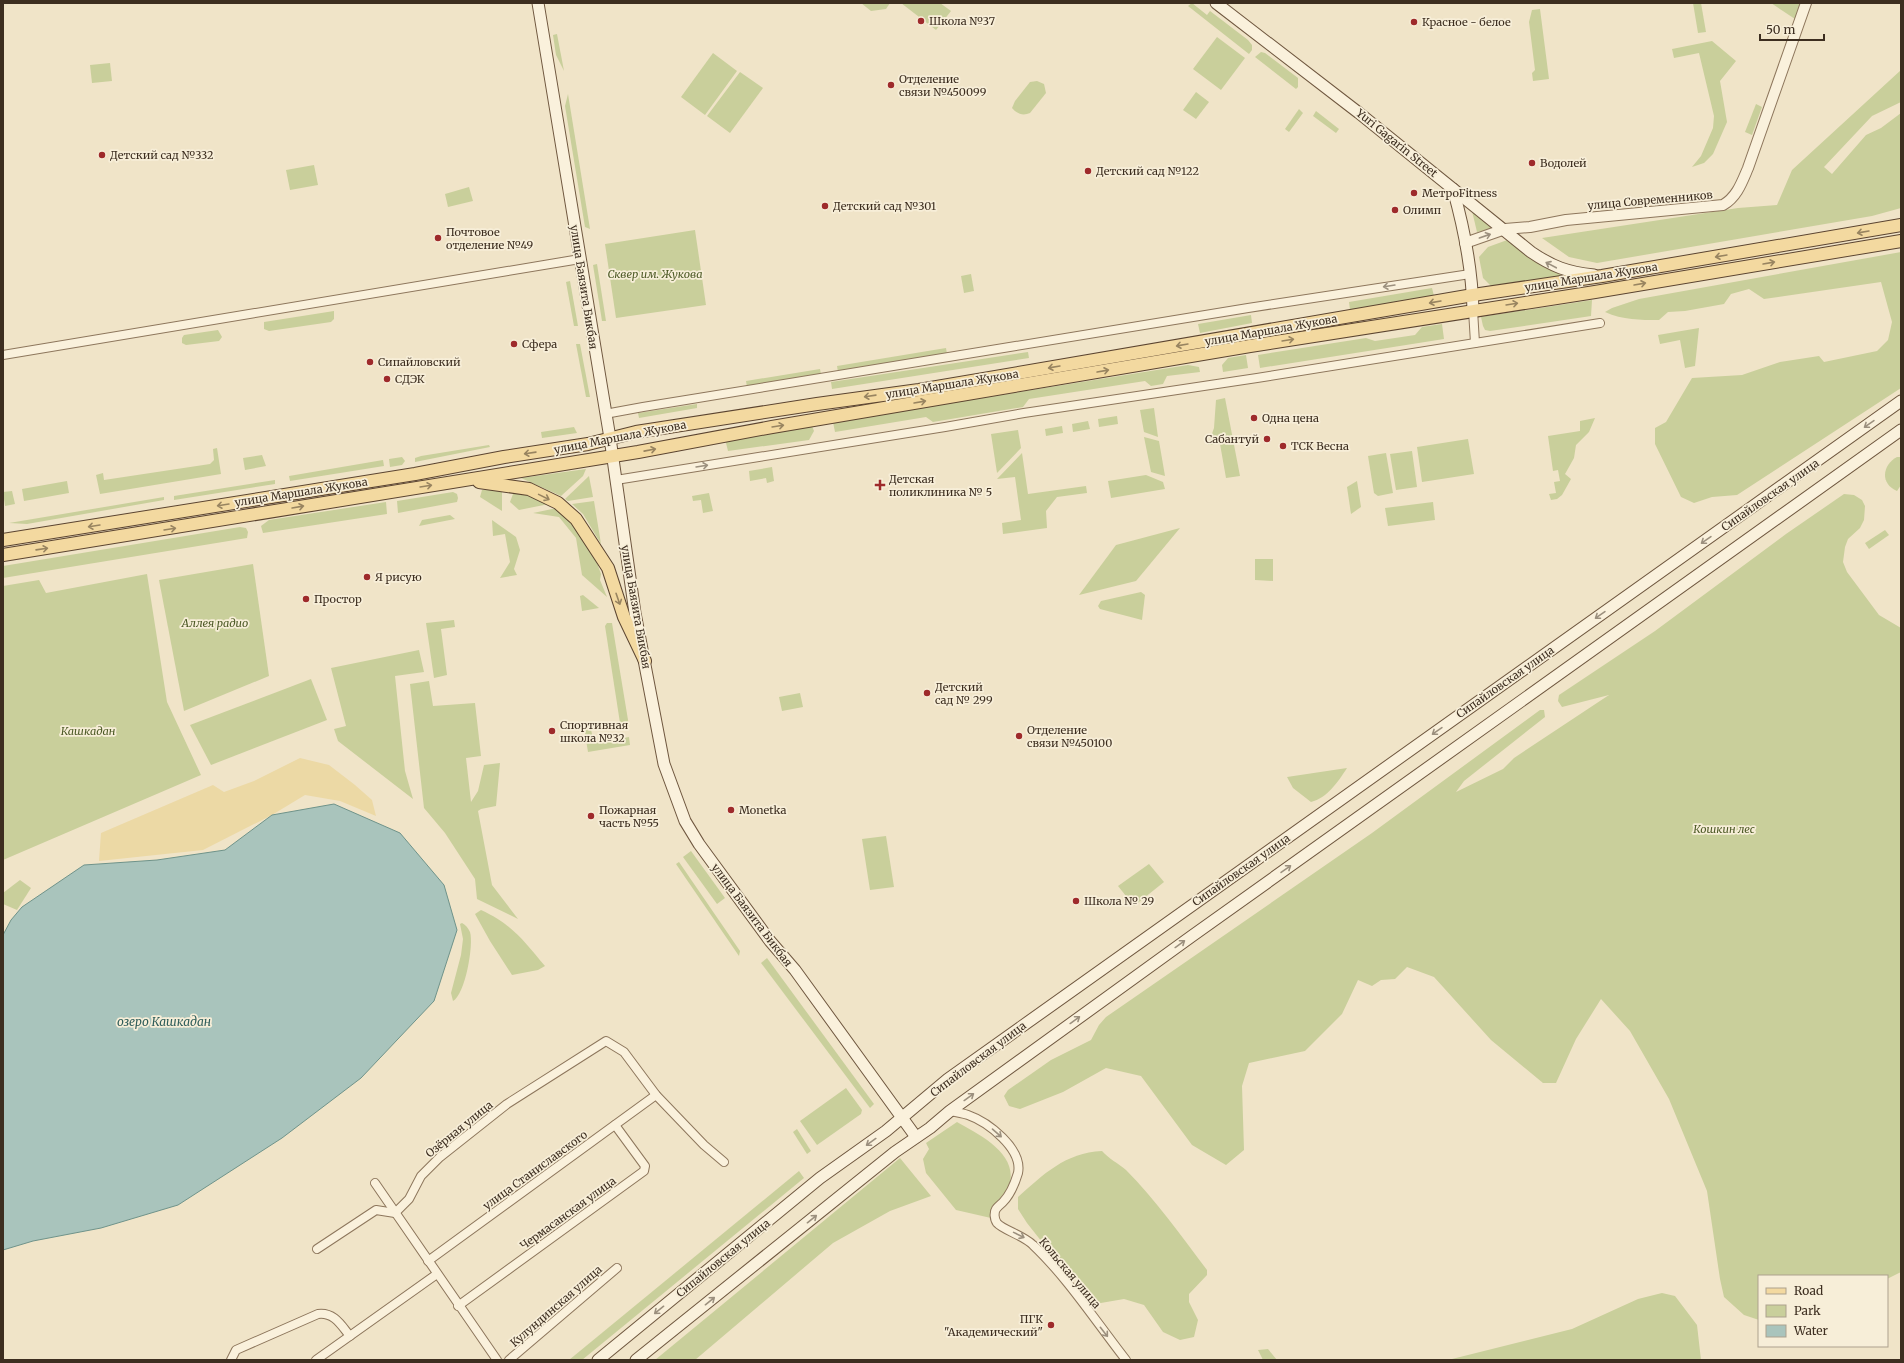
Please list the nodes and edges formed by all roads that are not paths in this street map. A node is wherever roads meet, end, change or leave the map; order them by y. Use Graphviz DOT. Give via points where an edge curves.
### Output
graph roads {
  1 [pos="538,3"];
  2 [pos="1216,3"];
  3 [pos="1806,3"];
  4 [pos="1453,189"];
  5 [pos="1901,226"];
  6 [pos="1505,229"];
  7 [pos="1901,241"];
  8 [pos="1465,243"];
  9 [pos="1887,243"];
  10 [pos="1901,244"];
  11 [pos="580,259"];
  12 [pos="1470,274"];
  13 [pos="1602,276"];
  14 [pos="1473,295"];
  15 [pos="1473,310"];
  16 [pos="1600,323"];
  17 [pos="1475,343"];
  18 [pos="3,355"];
  19 [pos="1901,401"];
  20 [pos="605,414"];
  21 [pos="1901,430"];
  22 [pos="610,438"];
  23 [pos="612,456"];
  24 [pos="466,480"];
  25 [pos="616,480"];
  26 [pos="3,540"];
  27 [pos="3,554"];
  28 [pos="645,661"];
  29 [pos="656,1096"];
  30 [pos="950,1111"];
  31 [pos="901,1118"];
  32 [pos="615,1125"];
  33 [pos="916,1137"];
  34 [pos="724,1162"];
  35 [pos="375,1183"];
  36 [pos="395,1213"];
  37 [pos="317,1249"];
  38 [pos="428,1262"];
  39 [pos="616,1268"];
  40 [pos="437,1274"];
  41 [pos="458,1306"];
  42 [pos="350,1336"];
  43 [pos="231,1360"];
  44 [pos="316,1360"];
  45 [pos="497,1360"];
  46 [pos="509,1360"];
  47 [pos="598,1360"];
  48 [pos="636,1360"];
  49 [pos="1126,1360"];
  1 -- 11 [label="main road, улица Баязита Бикбая"];
  2 -- 4 [label="main road, Yuri Gagarin Street"];
  3 -- 6 [label="street, улица Современников" via="1748,168 1736,194 1728,202 1723,205 1566,220"];
  4 -- 6 [label="main road, Yuri Gagarin Street"];
  4 -- 8 [label="main road"];
  5 -- 13 [label="main road, улица Маршала Жукова, one-way"];
  8 -- 6 [label="street, one-way"];
  13 -- 6 [label="main road, Yuri Gagarin Street, one-way" via="1564,271 1550,265"];
  7 -- 9 [label="main road, улица Маршала Жукова"];
  8 -- 12 [label="main road"];
  9 -- 10 [label="main road"];
  15 -- 9 [label="main road, улица Маршала Жукова, one-way"];
  11 -- 18 [label="street"];
  11 -- 20 [label="main road, улица Баязита Бикбая"];
  12 -- 14 [label="main road"];
  12 -- 20 [label="street, one-way"];
  13 -- 14 [label="main road, улица Маршала Жукова"];
  14 -- 15 [label="main road"];
  14 -- 22 [label="main road, улица Маршала Жукова, one-way" via="919,390"];
  15 -- 17 [label="street"];
  23 -- 15 [label="main road, улица Маршала Жукова, one-way" via="772,426"];
  16 -- 17 [label="street"];
  25 -- 17 [label="street, one-way" via="1031,411"];
  19 -- 31 [label="main road, Сипайловская улица, one-way" via="948,1078"];
  20 -- 22 [label="main road, улица Баязита Бикбая"];
  30 -- 21 [label="main road, Сипайловская улица, one-way"];
  22 -- 23 [label="main road, улица Баязита Бикбая"];
  22 -- 26 [label="main road, улица Маршала Жукова, one-way" via="415,474"];
  23 -- 24 [label="main road, улица Маршала Жукова"];
  23 -- 25 [label="main road, улица Баязита Бикбая"];
  27 -- 24 [label="main road, улица Маршала Жукова, one-way"];
  24 -- 28 [label="main road, one-way" via="529,489 558,503 576,519 608,568 624,617"];
  25 -- 28 [label="main road, улица Баязита Бикбая" via="635,613"];
  28 -- 31 [label="main road, улица Баязита Бикбая" via="664,764 685,822"];
  29 -- 32 [label="street, улица Станиславского"];
  29 -- 34 [label="street"];
  29 -- 36 [label="street, Озёрная улица" via="624,1052 606,1041 507,1104 440,1157 421,1176 409,1200"];
  30 -- 33 [label="main road, Сипайловская улица"];
  30 -- 49 [label="street, Кольская улица, one-way" via="969,1116 988,1126 1009,1145 1016,1156 1017,1173 1007,1196 995,1210 997,1222 1024,1237 1047,1259"];
  31 -- 33 [label="main road, улица Баязита Бикбая"];
  31 -- 47 [label="main road, Сипайловская улица, one-way" via="820,1178"];
  32 -- 38 [label="street, улица Станиславского"];
  32 -- 41 [label="street, Чермасанская улица" via="645,1166 644,1171"];
  48 -- 33 [label="main road, Сипайловская улица, one-way"];
  35 -- 36 [label="street"];
  36 -- 37 [label="street" via="376,1210"];
  36 -- 38 [label="street"];
  38 -- 40 [label="street"];
  39 -- 46 [label="street, Кулундинская улица"];
  40 -- 41 [label="street"];
  40 -- 42 [label="street"];
  41 -- 45 [label="street"];
  42 -- 43 [label="street" via="332,1315 318,1314 236,1350"];
  42 -- 44 [label="street"];
}
